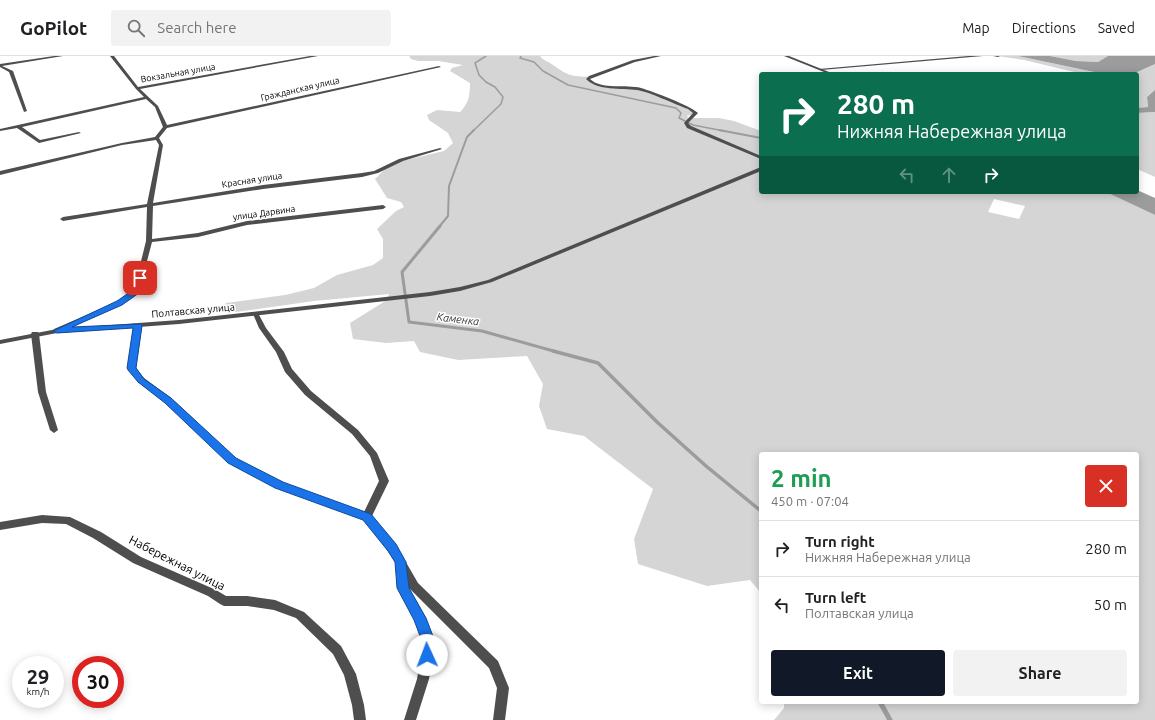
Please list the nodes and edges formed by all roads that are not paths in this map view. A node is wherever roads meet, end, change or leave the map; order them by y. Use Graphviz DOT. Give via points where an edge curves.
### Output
graph roads {
  1 [pos="61,56"];
  2 [pos="112,56"];
  3 [pos="316,56"];
  4 [pos="659,56"];
  5 [pos="786,56"];
  6 [pos="929,56"];
  7 [pos="981,56"];
  8 [pos="995,56"];
  9 [pos="998,56"];
  10 [pos="934,60"];
  11 [pos="0,66"];
  12 [pos="439,67"];
  13 [pos="821,69"];
  14 [pos="828,72"];
  15 [pos="137,88"];
  16 [pos="146,98"];
  17 [pos="25,111"];
  18 [pos="18,126"];
  19 [pos="165,127"];
  20 [pos="0,130"];
  21 [pos="79,133"];
  22 [pos="157,138"];
  23 [pos="440,149"];
  24 [pos="759,157"];
  25 [pos="759,170"];
  26 [pos="0,173"];
  27 [pos="150,205"];
  28 [pos="383,207"];
  29 [pos="64,220"];
  30 [pos="149,240"];
  31 [pos="256,314"];
  32 [pos="138,326"];
  33 [pos="57,331"];
  34 [pos="35,334"];
  35 [pos="0,342"];
  36 [pos="54,430"];
  37 [pos="367,517"];
  38 [pos="0,526"];
  39 [pos="400,562"];
  40 [pos="360,720"];
  41 [pos="410,720"];
  42 [pos="499,720"];
  1 -- 11 [label="street"];
  2 -- 15 [label="street"];
  3 -- 15 [label="street, Вокзальная улица"];
  4 -- 24 [label="street" via="634,61 588,79 604,86 640,89 689,108 696,112 686,123 690,127"];
  5 -- 13 [label="street"];
  6 -- 10 [label="street"];
  7 -- 10 [label="street"];
  8 -- 9 [label="street"];
  10 -- 13 [label="street"];
  11 -- 17 [label="street" via="11,71"];
  12 -- 19 [label="street, Гражданская улица"];
  13 -- 14 [label="street"];
  15 -- 16 [label="street"];
  16 -- 18 [label="street, Вокзальная улица"];
  16 -- 19 [label="street" via="157,107"];
  18 -- 20 [label="street, Вокзальная улица"];
  18 -- 21 [label="street" via="39,142"];
  19 -- 22 [label="street"];
  22 -- 26 [label="street"];
  22 -- 27 [label="street" via="161,145"];
  23 -- 27 [label="street, Красная улица" via="400,160 362,176 294,182"];
  25 -- 31 [label="street, Полтавская улица" via="490,280 460,289 388,300"];
  27 -- 29 [label="street, Красная улица"];
  27 -- 30 [label="street"];
  28 -- 30 [label="street, улица Дарвина" via="247,223 198,235"];
  30 -- 33 [label="street" via="137,291 119,303"];
  31 -- 32 [label="street, Полтавская улица"];
  31 -- 37 [label="street" via="288,370 308,393 355,432 374,455 384,481"];
  32 -- 33 [label="street, Полтавская улица"];
  32 -- 37 [label="street" via="132,368 141,380 168,400 232,460 279,485"];
  33 -- 34 [label="street, Полтавская улица"];
  34 -- 35 [label="street, Полтавская улица"];
  34 -- 36 [label="street" via="42,392"];
  37 -- 39 [label="street"];
  38 -- 40 [label="street, Набережная улица" via="42,519 67,520 137,560 212,593 224,601 275,605 300,615 337,650 350,674"];
  39 -- 41 [label="street" via="403,588 420,618 429,644 423,679"];
  39 -- 42 [label="street" via="414,586 494,665 503,688"];
}
